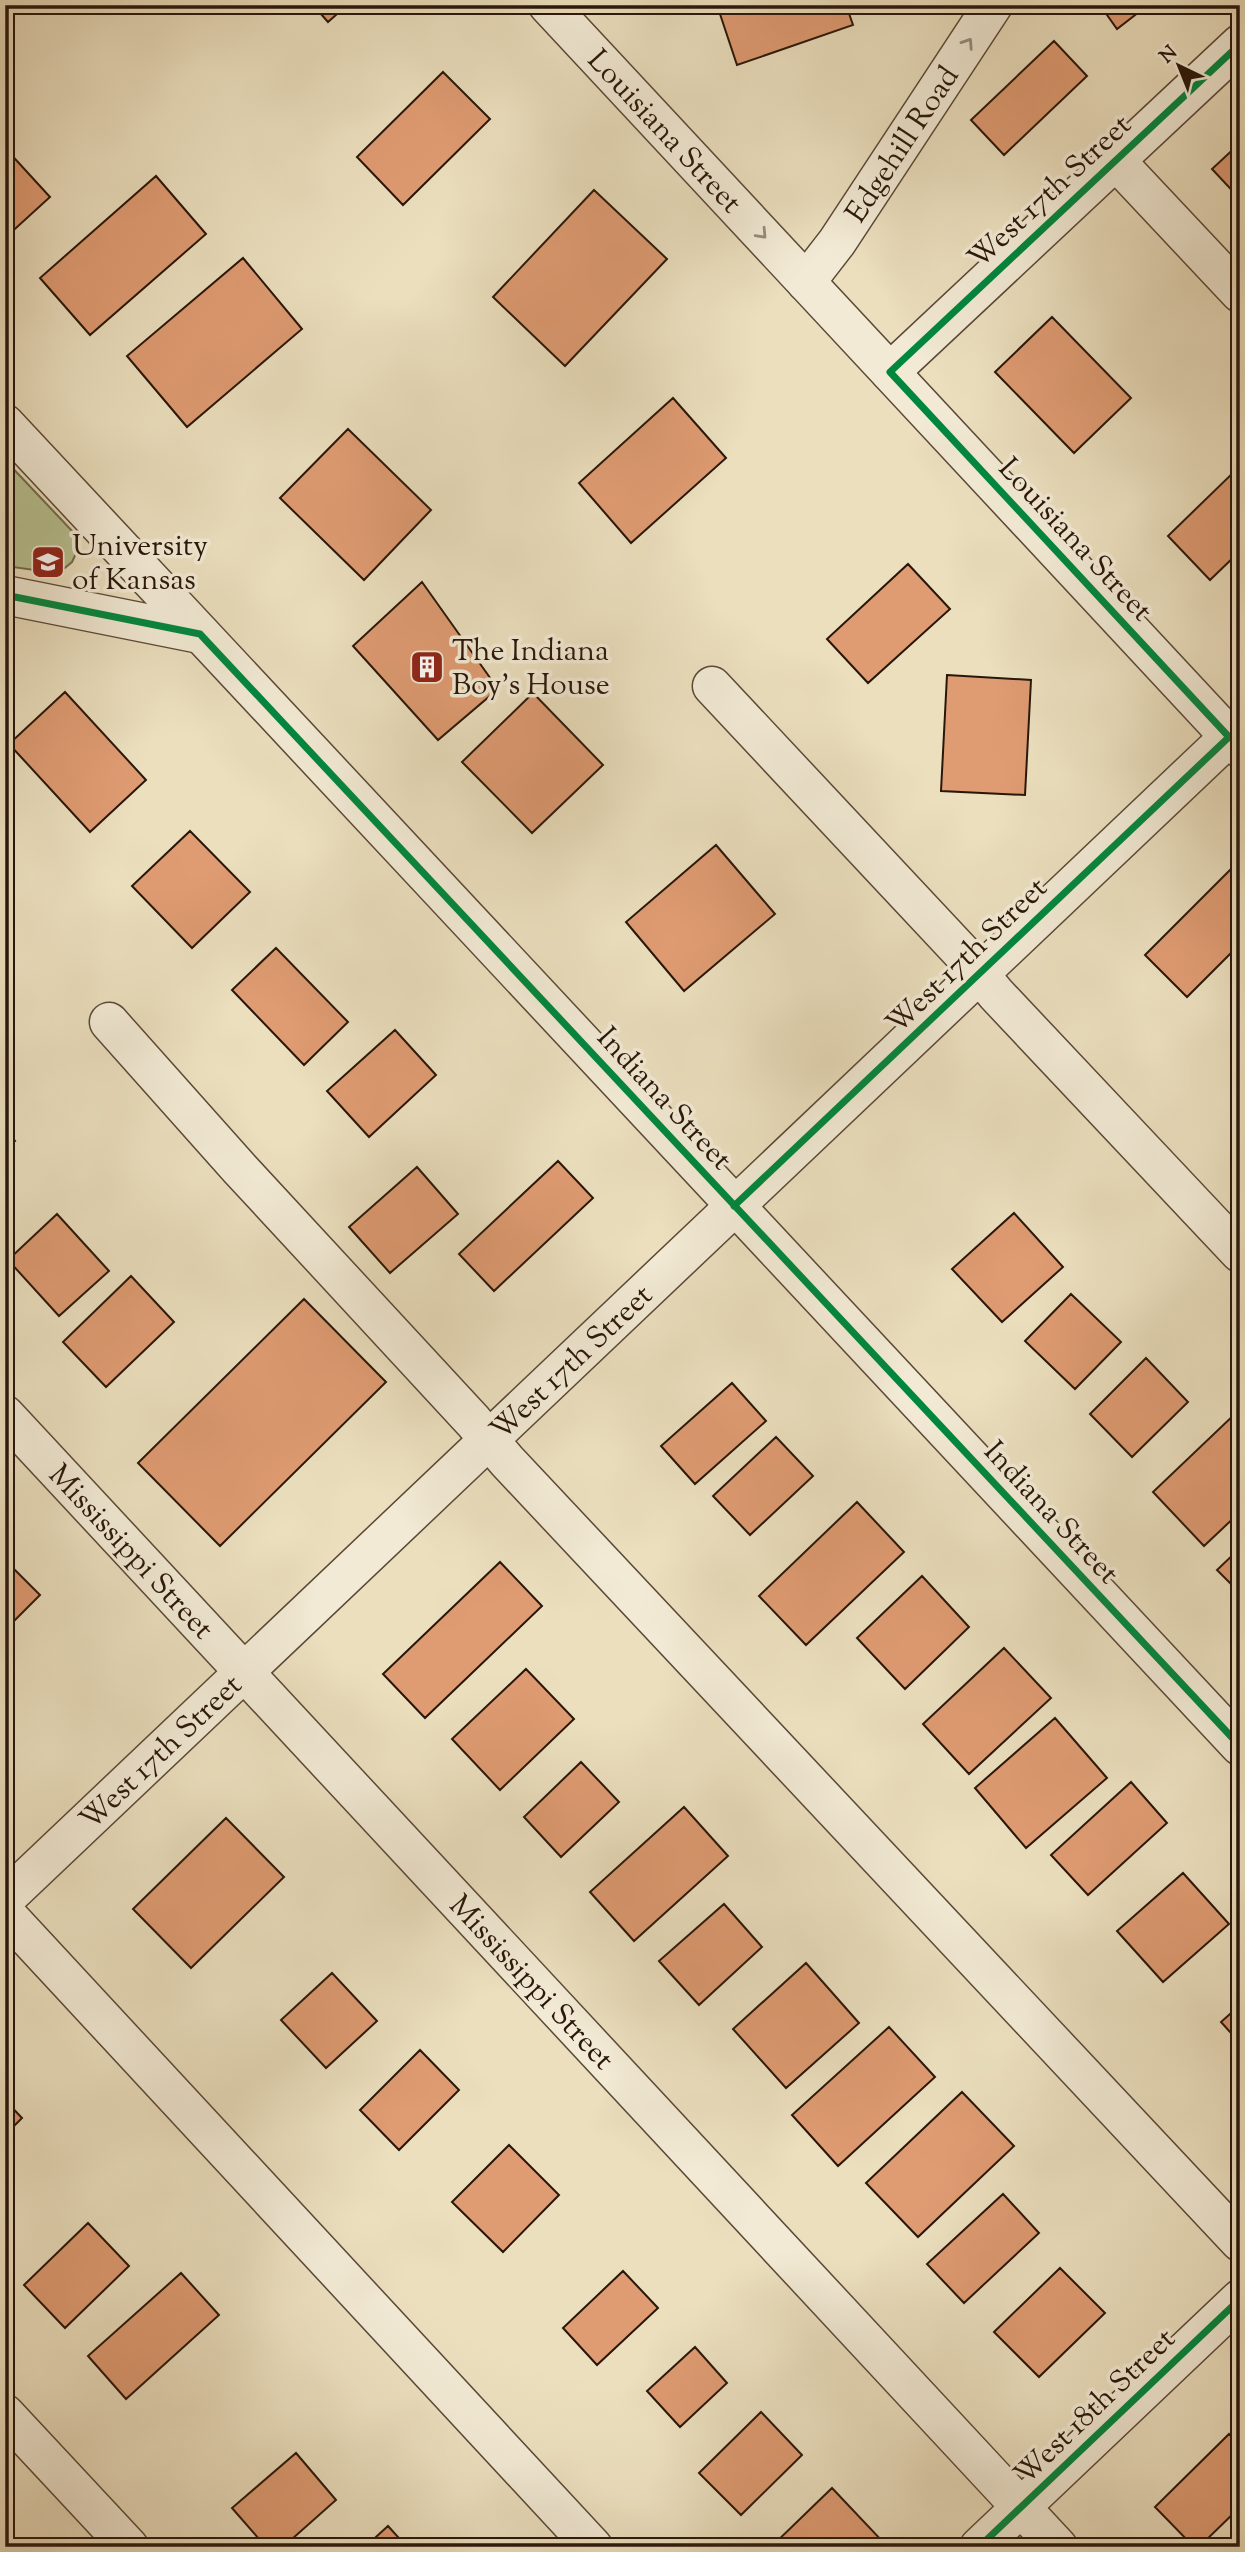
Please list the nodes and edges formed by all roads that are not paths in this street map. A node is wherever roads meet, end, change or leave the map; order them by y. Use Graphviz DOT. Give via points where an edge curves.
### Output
graph roads {
  1 [pos="548,5"];
  2 [pos="993,5"];
  3 [pos="1240,44"];
  4 [pos="1116,160"];
  5 [pos="806,282"];
  6 [pos="1240,293"];
  7 [pos="890,372"];
  8 [pos="5,424"];
  9 [pos="5,595"];
  10 [pos="200,634"];
  11 [pos="712,686"];
  12 [pos="1234,742"];
  13 [pos="979,974"];
  14 [pos="109,1022"];
  15 [pos="734,1206"];
  16 [pos="1240,1253"];
  17 [pos="5,1416"];
  18 [pos="489,1440"];
  19 [pos="244,1672"];
  20 [pos="1240,1746"];
  21 [pos="5,1899"];
  22 [pos="5,1913"];
  23 [pos="1240,2242"];
  24 [pos="1240,2298"];
  25 [pos="5,2414"];
  26 [pos="1021,2507"];
  27 [pos="129,2547"];
  28 [pos="593,2547"];
  29 [pos="979,2547"];
  30 [pos="1058,2547"];
  1 -- 5 [label="street, Louisiana Street, one-way"];
  5 -- 2 [label="street, Edgehill Road, one-way"];
  3 -- 4 [label="street, West 17th Street"];
  4 -- 6 [label="street"];
  4 -- 7 [label="street, West 17th Street"];
  5 -- 7 [label="street, Louisiana Street"];
  7 -- 12 [label="street, Louisiana Street"];
  8 -- 10 [label="street, Indiana Street"];
  9 -- 10 [label="street"];
  10 -- 15 [label="street, Indiana Street"];
  11 -- 13 [label="street"];
  12 -- 13 [label="street, West 17th Street"];
  13 -- 15 [label="street, West 17th Street"];
  13 -- 16 [label="street"];
  14 -- 18 [label="street"];
  15 -- 18 [label="street, West 17th Street"];
  15 -- 20 [label="street, Indiana Street"];
  17 -- 19 [label="street, Mississippi Street"];
  18 -- 19 [label="street, West 17th Street"];
  18 -- 23 [label="street"];
  19 -- 21 [label="street, West 17th Street"];
  19 -- 26 [label="street, Mississippi Street"];
  22 -- 28 [label="street"];
  24 -- 26 [label="street, West 18th Street"];
  25 -- 27 [label="street"];
  26 -- 29 [label="street, West 18th Street"];
  26 -- 30 [label="street, Mississippi Street"];
}
